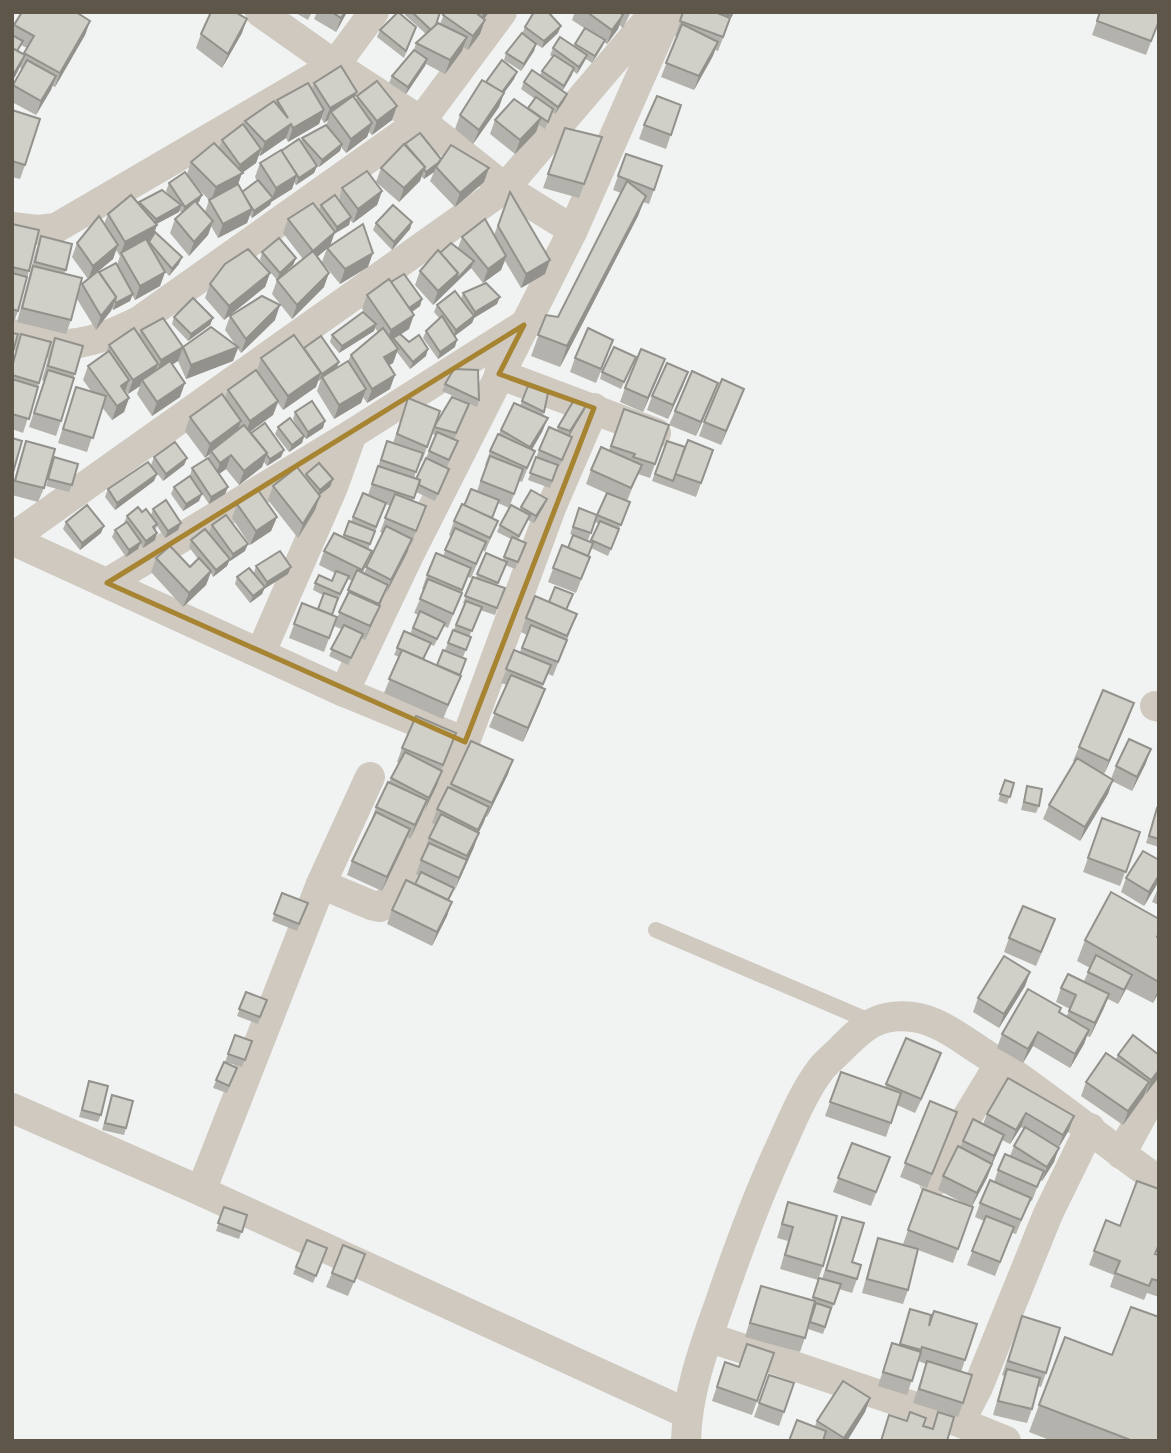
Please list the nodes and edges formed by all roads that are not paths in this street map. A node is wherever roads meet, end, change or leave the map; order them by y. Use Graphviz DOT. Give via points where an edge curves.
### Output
graph roads {
  1 [pos="260,12"];
  2 [pos="374,12"];
  3 [pos="502,12"];
  4 [pos="655,12"];
  5 [pos="668,12"];
  6 [pos="335,65"];
  7 [pos="421,121"];
  8 [pos="505,188"];
  9 [pos="12,227"];
  10 [pos="573,230"];
  11 [pos="524,325"];
  12 [pos="12,334"];
  13 [pos="499,374"];
  14 [pos="594,408"];
  15 [pos="352,434"];
  16 [pos="662,436"];
  17 [pos="64,461"];
  18 [pos="103,473"];
  19 [pos="12,539"];
  20 [pos="107,583"];
  21 [pos="261,652"];
  22 [pos="344,692"];
  23 [pos="465,741"];
  24 [pos="370,777"];
  25 [pos="321,884"];
  26 [pos="656,930"];
  27 [pos="872,1022"];
  28 [pos="1000,1063"];
  29 [pos="1159,1084"];
  30 [pos="12,1108"];
  31 [pos="1090,1128"];
  32 [pos="1121,1154"];
  33 [pos="1159,1181"];
  34 [pos="934,1182"];
  35 [pos="201,1191"];
  36 [pos="708,1337"];
  37 [pos="954,1420"];
  38 [pos="686,1427"];
  39 [pos="1006,1441"];
  1 -- 6 [label="street"];
  2 -- 6 [label="street"];
  3 -- 7 [label="street"];
  4 -- 8 [label="street"];
  5 -- 10 [label="street"];
  6 -- 7 [label="street"];
  6 -- 9 [label="street" via="55,228"];
  7 -- 8 [label="street"];
  7 -- 12 [label="street" via="139,321 106,337 79,343 54,345"];
  8 -- 10 [label="street"];
  8 -- 18 [label="street"];
  10 -- 11 [label="street"];
  11 -- 13 [label="street"];
  11 -- 15 [label="street"];
  13 -- 14 [label="street"];
  13 -- 22 [label="street"];
  14 -- 16 [label="street"];
  14 -- 23 [label="street" via="551,508"];
  15 -- 20 [label="street"];
  15 -- 21 [label="street"];
  17 -- 18 [label="street"];
  18 -- 19 [label="street"];
  19 -- 20 [label="street"];
  20 -- 21 [label="street"];
  21 -- 22 [label="street"];
  22 -- 23 [label="street"];
  23 -- 25 [label="street" via="389,901 380,907 371,905"];
  24 -- 25 [label="street"];
  25 -- 35 [label="street"];
  26 -- 27 [label="lane"];
  27 -- 28 [label="street" via="886,1017 928,1020"];
  27 -- 36 [label="street" via="821,1070 797,1109 751,1212"];
  28 -- 31 [label="street"];
  28 -- 34 [label="street"];
  29 -- 32 [label="street"];
  30 -- 35 [label="street"];
  31 -- 32 [label="street"];
  31 -- 37 [label="street" via="1048,1214 978,1387 962,1418"];
  32 -- 33 [label="street"];
  35 -- 38 [label="street"];
  36 -- 37 [label="street"];
  36 -- 38 [label="street"];
  37 -- 39 [label="street"];
}
